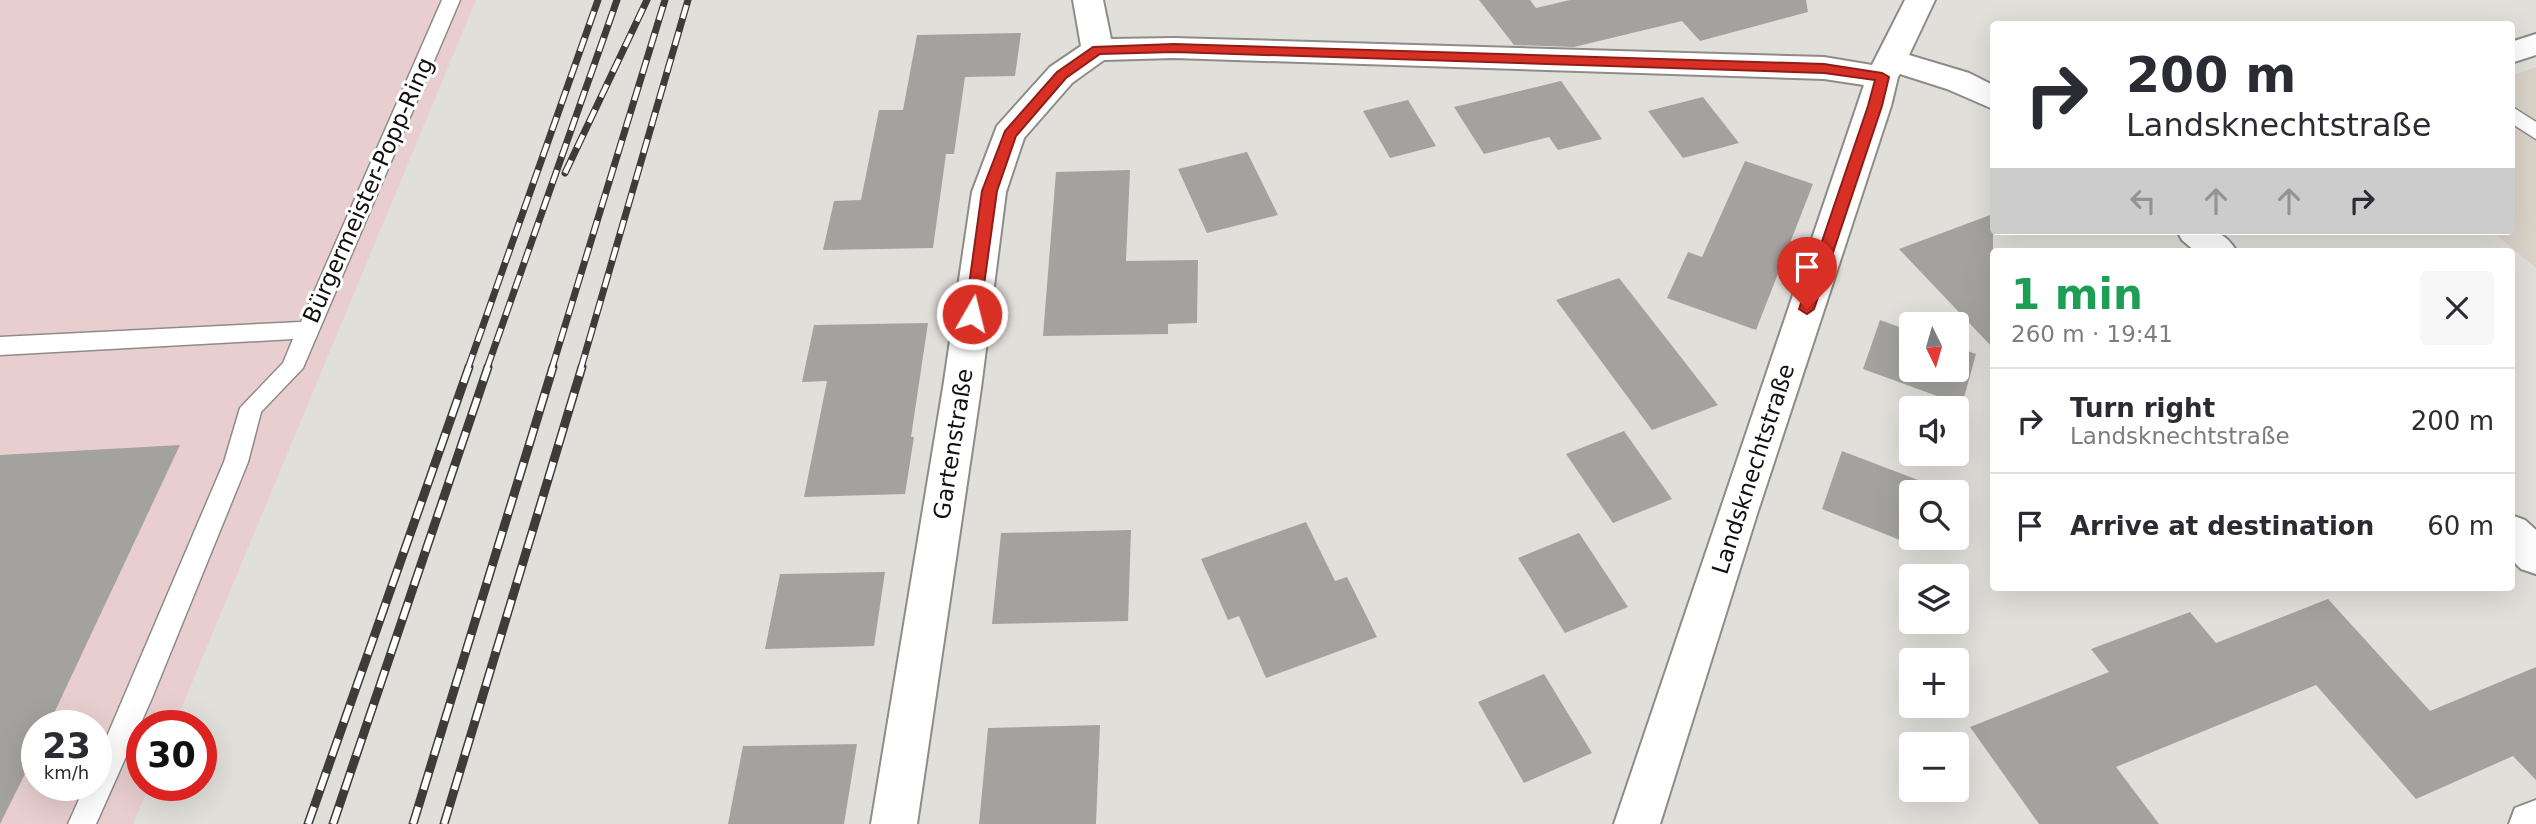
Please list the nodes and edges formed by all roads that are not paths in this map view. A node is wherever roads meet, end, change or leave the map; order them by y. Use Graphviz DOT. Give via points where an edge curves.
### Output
graph roads {
  1 [pos="451,0"];
  2 [pos="1088,0"];
  3 [pos="1920,0"];
  4 [pos="2536,44"];
  5 [pos="1097,50"];
  6 [pos="2515,52"];
  7 [pos="1886,69"];
  8 [pos="1990,97"];
  9 [pos="2515,116"];
  10 [pos="2536,132"];
  11 [pos="2199,235"];
  12 [pos="2214,248"];
  13 [pos="309,330"];
  14 [pos="0,346"];
  15 [pos="2515,536"];
  16 [pos="2536,556"];
  17 [pos="82,824"];
  18 [pos="894,824"];
  19 [pos="1637,824"];
  1 -- 13 [label="lane, Bürgermeister-Popp-Ring"];
  2 -- 5 [label="street"];
  3 -- 7 [label="street, Landsknechtstraße"];
  4 -- 6 [label="street"];
  5 -- 7 [label="street" via="1219,49"];
  5 -- 18 [label="street, Gartenstraße" via="1061,75 1009,134 989,191"];
  7 -- 8 [label="street" via="1958,81"];
  7 -- 19 [label="street, Landsknechtstraße"];
  9 -- 10 [label="lane"];
  11 -- 12 [label="street"];
  13 -- 14 [label="lane, Bürgermeister-Popp-Ring"];
  13 -- 17 [label="lane" via="292,368 251,408 236,462"];
  15 -- 16 [label="street"];
}
